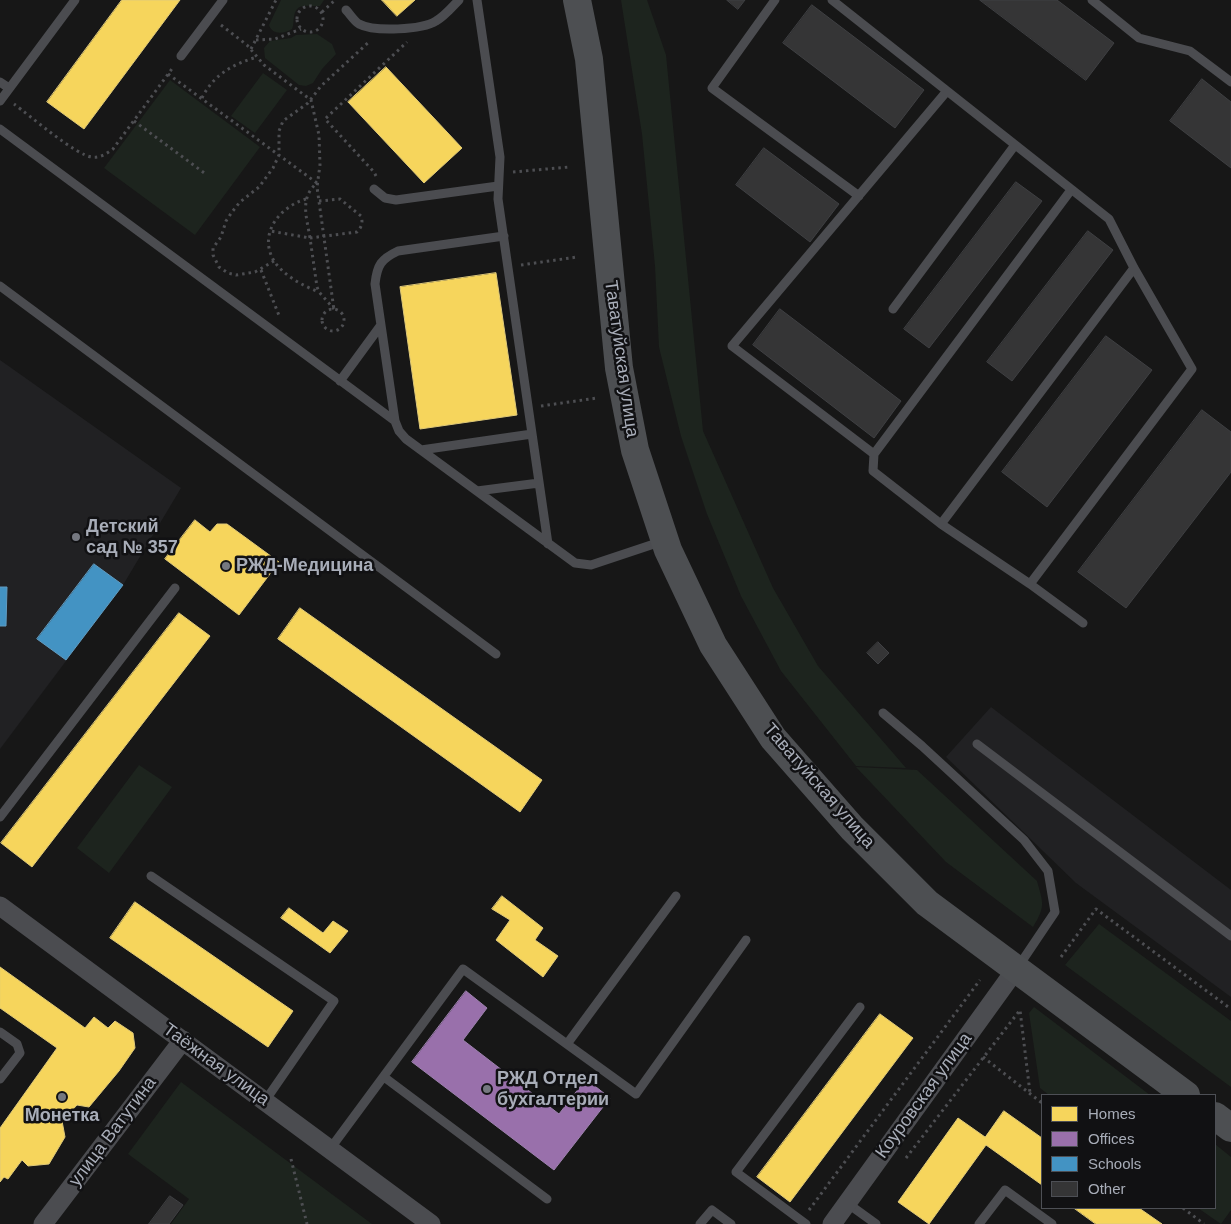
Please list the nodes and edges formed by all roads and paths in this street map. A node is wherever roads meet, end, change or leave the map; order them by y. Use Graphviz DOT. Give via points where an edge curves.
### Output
graph roads {
  1 [pos="75,0"];
  2 [pos="223,0"];
  3 [pos="276,0"];
  4 [pos="335,0"];
  5 [pos="459,0"];
  6 [pos="478,0"];
  7 [pos="577,0"];
  8 [pos="776,0"];
  9 [pos="832,0"];
  10 [pos="1092,0"];
  11 [pos="346,10"];
  12 [pos="322,12"];
  13 [pos="211,16"];
  14 [pos="426,25"];
  15 [pos="384,28"];
  16 [pos="302,29"];
  17 [pos="256,40"];
  18 [pos="251,49"];
  19 [pos="181,56"];
  20 [pos="257,57"];
  21 [pos="168,74"];
  22 [pos="0,82"];
  23 [pos="1231,82"];
  24 [pos="9,88"];
  25 [pos="947,91"];
  26 [pos="202,98"];
  27 [pos="2,99"];
  28 [pos="311,100"];
  29 [pos="325,119"];
  30 [pos="134,121"];
  31 [pos="318,126"];
  32 [pos="0,129"];
  33 [pos="1015,145"];
  34 [pos="279,155"];
  35 [pos="569,167"];
  36 [pos="500,174"];
  37 [pos="207,175"];
  38 [pos="317,183"];
  39 [pos="498,186"];
  40 [pos="374,189"];
  41 [pos="1071,190"];
  42 [pos="859,196"];
  43 [pos="306,199"];
  44 [pos="319,202"];
  45 [pos="270,231"];
  46 [pos="324,236"];
  47 [pos="504,236"];
  48 [pos="310,238"];
  49 [pos="577,257"];
  50 [pos="274,261"];
  51 [pos="508,266"];
  52 [pos="1134,268"];
  53 [pos="261,270"];
  54 [pos="0,286"];
  55 [pos="319,292"];
  56 [pos="893,309"];
  57 [pos="334,310"];
  58 [pos="381,325"];
  59 [pos="290,344"];
  60 [pos="340,381"];
  61 [pos="597,398"];
  62 [pos="528,408"];
  63 [pos="395,421"];
  64 [pos="532,434"];
  65 [pos="421,450"];
  66 [pos="874,454"];
  67 [pos="539,482"];
  68 [pos="477,491"];
  69 [pos="941,524"];
  70 [pos="665,540"];
  71 [pos="548,544"];
  72 [pos="1030,584"];
  73 [pos="175,588"];
  74 [pos="1083,623"];
  75 [pos="496,654"];
  76 [pos="883,713"];
  77 [pos="978,744"];
  78 [pos="0,817"];
  79 [pos="151,876"];
  80 [pos="676,896"];
  81 [pos="0,906"];
  82 [pos="1231,936"];
  83 [pos="746,940"];
  84 [pos="1061,957"];
  85 [pos="1016,969"];
  86 [pos="980,980"];
  87 [pos="860,1007"];
  88 [pos="1231,1009"];
  89 [pos="0,1032"];
  90 [pos="183,1040"];
  91 [pos="567,1044"];
  92 [pos="983,1057"];
  93 [pos="384,1077"];
  94 [pos="0,1079"];
  95 [pos="1030,1093"];
  96 [pos="1185,1094"];
  97 [pos="265,1101"];
  98 [pos="1041,1101"];
  99 [pos="1216,1117"];
  100 [pos="1231,1128"];
  101 [pos="330,1149"];
  102 [pos="291,1159"];
  103 [pos="905,1159"];
  104 [pos="547,1199"];
  105 [pos="848,1203"];
  106 [pos="1184,1209"];
  107 [pos="803,1222"];
  108 [pos="44,1224"];
  109 [pos="307,1224"];
  110 [pos="431,1224"];
  111 [pos="700,1224"];
  112 [pos="731,1224"];
  113 [pos="832,1224"];
  114 [pos="876,1224"];
  115 [pos="979,1224"];
  116 [pos="1052,1224"];
  117 [pos="1204,1224"];
  1 -- 24 [label="lane"];
  2 -- 13 [label="lane"];
  3 -- 17 [label="path"];
  4 -- 12 [label="path"];
  5 -- 14 [label="lane" via="437,20"];
  6 -- 36 [label="lane"];
  7 -- 70 [label="main road, Таватуйская улица" via="589,59 619,368 634,450"];
  8 -- 42 [label="lane" via="712,88"];
  9 -- 25 [label="lane"];
  10 -- 23 [label="lane" via="1139,38 1190,51"];
  11 -- 15 [label="lane" via="358,23"];
  12 -- 16 [label="path" via="324,18 319,30 307,32"];
  12 -- 16 [label="path" via="311,6 300,11 297,17"];
  13 -- 18 [label="path"];
  13 -- 19 [label="lane"];
  14 -- 15 [label="lane"];
  14 -- 29 [label="path"];
  15 -- 28 [label="path"];
  16 -- 17 [label="path" via="275,39"];
  17 -- 18 [label="path"];
  18 -- 20 [label="path"];
  19 -- 21 [label="path"];
  20 -- 26 [label="path" via="221,74 208,86"];
  20 -- 28 [label="path"];
  21 -- 26 [label="path"];
  21 -- 30 [label="path"];
  22 -- 24 [label="lane"];
  24 -- 27 [label="lane"];
  25 -- 33 [label="lane"];
  25 -- 42 [label="lane"];
  26 -- 34 [label="path"];
  27 -- 30 [label="path" via="90,157 105,155 113,149"];
  28 -- 31 [label="path"];
  28 -- 34 [label="path" via="283,121 279,131"];
  29 -- 31 [label="path"];
  29 -- 40 [label="path" via="374,172"];
  30 -- 37 [label="path"];
  31 -- 38 [label="path" via="320,165"];
  32 -- 59 [label="lane"];
  33 -- 41 [label="lane"];
  33 -- 56 [label="lane"];
  34 -- 38 [label="path"];
  34 -- 53 [label="path" via="264,182 228,217 213,248 215,261 228,274 245,275"];
  35 -- 36 [label="path"];
  36 -- 39 [label="lane"];
  38 -- 43 [label="path"];
  38 -- 44 [label="path"];
  39 -- 40 [label="lane" via="396,200 385,198"];
  39 -- 47 [label="lane"];
  41 -- 52 [label="lane" via="1109,219"];
  41 -- 66 [label="lane"];
  42 -- 66 [label="lane" via="732,346"];
  43 -- 45 [label="path" via="281,213"];
  43 -- 48 [label="path"];
  44 -- 46 [label="path"];
  44 -- 46 [label="path" via="343,200 362,219 357,232"];
  45 -- 48 [label="path"];
  45 -- 50 [label="path" via="269,244"];
  46 -- 48 [label="path"];
  46 -- 57 [label="path"];
  47 -- 51 [label="lane"];
  47 -- 58 [label="lane" via="398,251 387,256 376,272"];
  48 -- 55 [label="path"];
  49 -- 51 [label="path"];
  50 -- 53 [label="path"];
  50 -- 55 [label="path" via="287,274"];
  51 -- 62 [label="lane"];
  52 -- 69 [label="lane"];
  52 -- 72 [label="lane" via="1192,369"];
  53 -- 59 [label="path"];
  54 -- 75 [label="lane"];
  55 -- 57 [label="path"];
  57 -- 57 [label="path" via="324,313 322,323 334,331 344,320"];
  58 -- 60 [label="lane"];
  58 -- 63 [label="lane"];
  59 -- 60 [label="lane"];
  60 -- 63 [label="lane"];
  61 -- 62 [label="path"];
  62 -- 64 [label="lane"];
  63 -- 65 [label="lane" via="402,436"];
  64 -- 65 [label="lane"];
  64 -- 67 [label="lane"];
  65 -- 68 [label="lane"];
  66 -- 69 [label="lane" via="873,471"];
  67 -- 68 [label="lane"];
  67 -- 71 [label="lane"];
  68 -- 71 [label="lane"];
  69 -- 72 [label="lane"];
  70 -- 71 [label="lane" via="591,565 570,560"];
  70 -- 85 [label="main road, Таватуйская улица" via="713,645 773,738 852,828 927,903"];
  72 -- 74 [label="lane"];
  73 -- 78 [label="lane"];
  76 -- 85 [label="lane" via="1024,840 1048,871 1055,912"];
  77 -- 82 [label="lane"];
  79 -- 97 [label="lane" via="334,1001"];
  80 -- 91 [label="lane"];
  81 -- 90 [label="street, Таёжная улица"];
  83 -- 91 [label="lane" via="636,1094"];
  84 -- 88 [label="path" via="1096,909"];
  85 -- 96 [label="main road, Таватуйская улица"];
  85 -- 105 [label="street, Коуровская улица"];
  86 -- 107 [label="path"];
  87 -- 107 [label="lane" via="736,1172"];
  89 -- 94 [label="lane" via="17,1044 20,1053"];
  90 -- 97 [label="street, Таёжная улица"];
  90 -- 108 [label="street, улица Ватутина"];
  91 -- 93 [label="lane" via="463,970"];
  92 -- 95 [label="path"];
  92 -- 95 [label="path" via="1020,1010"];
  92 -- 103 [label="path"];
  93 -- 101 [label="lane"];
  93 -- 104 [label="lane"];
  95 -- 98 [label="path"];
  97 -- 101 [label="street, Таёжная улица"];
  99 -- 100 [label="main road"];
  101 -- 110 [label="street, Таёжная улица"];
  102 -- 109 [label="path"];
  105 -- 113 [label="street, Коуровская улица"];
  105 -- 114 [label="lane"];
  106 -- 117 [label="path"];
  111 -- 112 [label="lane" via="712,1210"];
  115 -- 116 [label="lane" via="1005,1190"];
}
